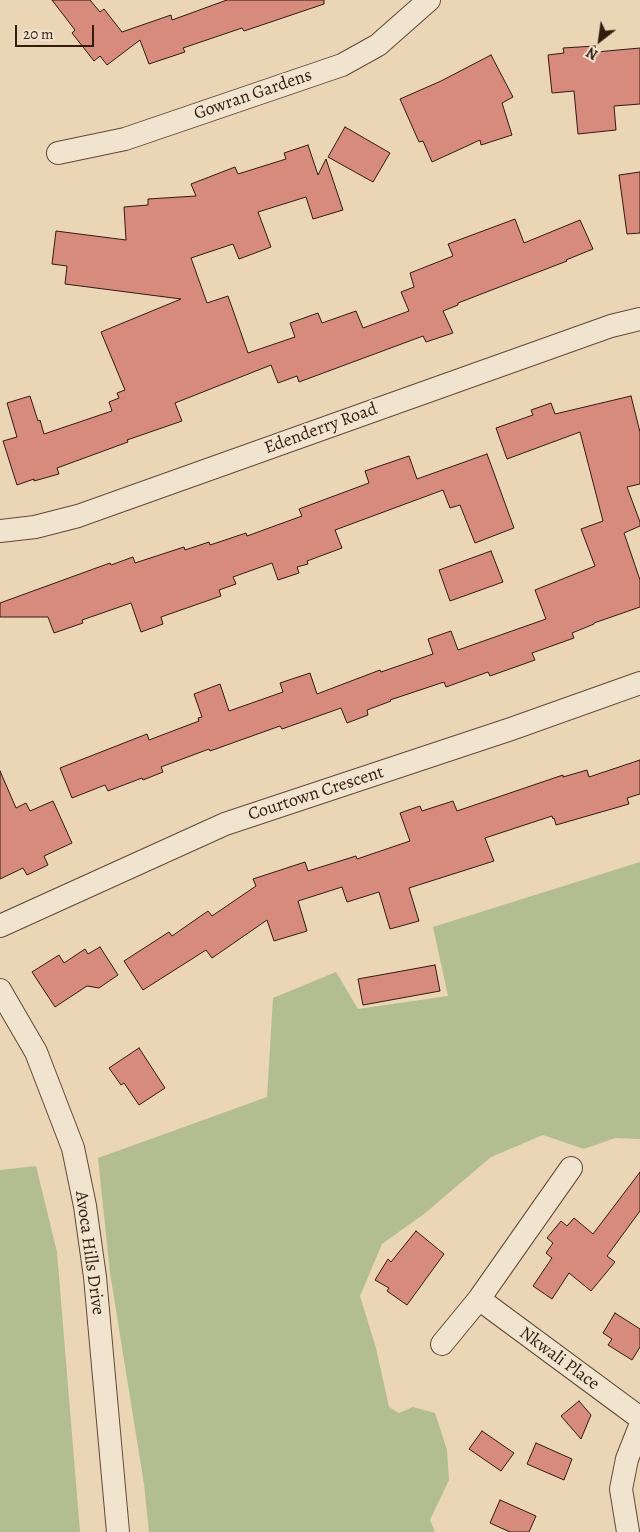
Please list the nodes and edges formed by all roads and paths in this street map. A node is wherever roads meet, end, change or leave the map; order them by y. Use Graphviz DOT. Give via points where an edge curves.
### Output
graph roads {
  1 [pos="429,0"];
  2 [pos="58,153"];
  3 [pos="640,319"];
  4 [pos="0,532"];
  5 [pos="640,683"];
  6 [pos="0,926"];
  7 [pos="0,990"];
  8 [pos="571,1168"];
  9 [pos="479,1299"];
  10 [pos="442,1344"];
  11 [pos="640,1418"];
  12 [pos="640,1426"];
  13 [pos="118,1532"];
  14 [pos="628,1532"];
  1 -- 2 [label="street, Gowran Gardens" via="378,44 342,65 124,139"];
  3 -- 4 [label="street, Edenderry Road" via="602,329 78,516"];
  5 -- 6 [label="street, Courtown Crescent" via="225,824"];
  7 -- 13 [label="street, Avoca Hills Drive" via="36,1052 73,1148 85,1206 94,1277"];
  8 -- 9 [label="street"];
  9 -- 10 [label="street"];
  9 -- 11 [label="street, Nkwali Place"];
  12 -- 14 [label="street" via="627,1459 621,1489"];
}
